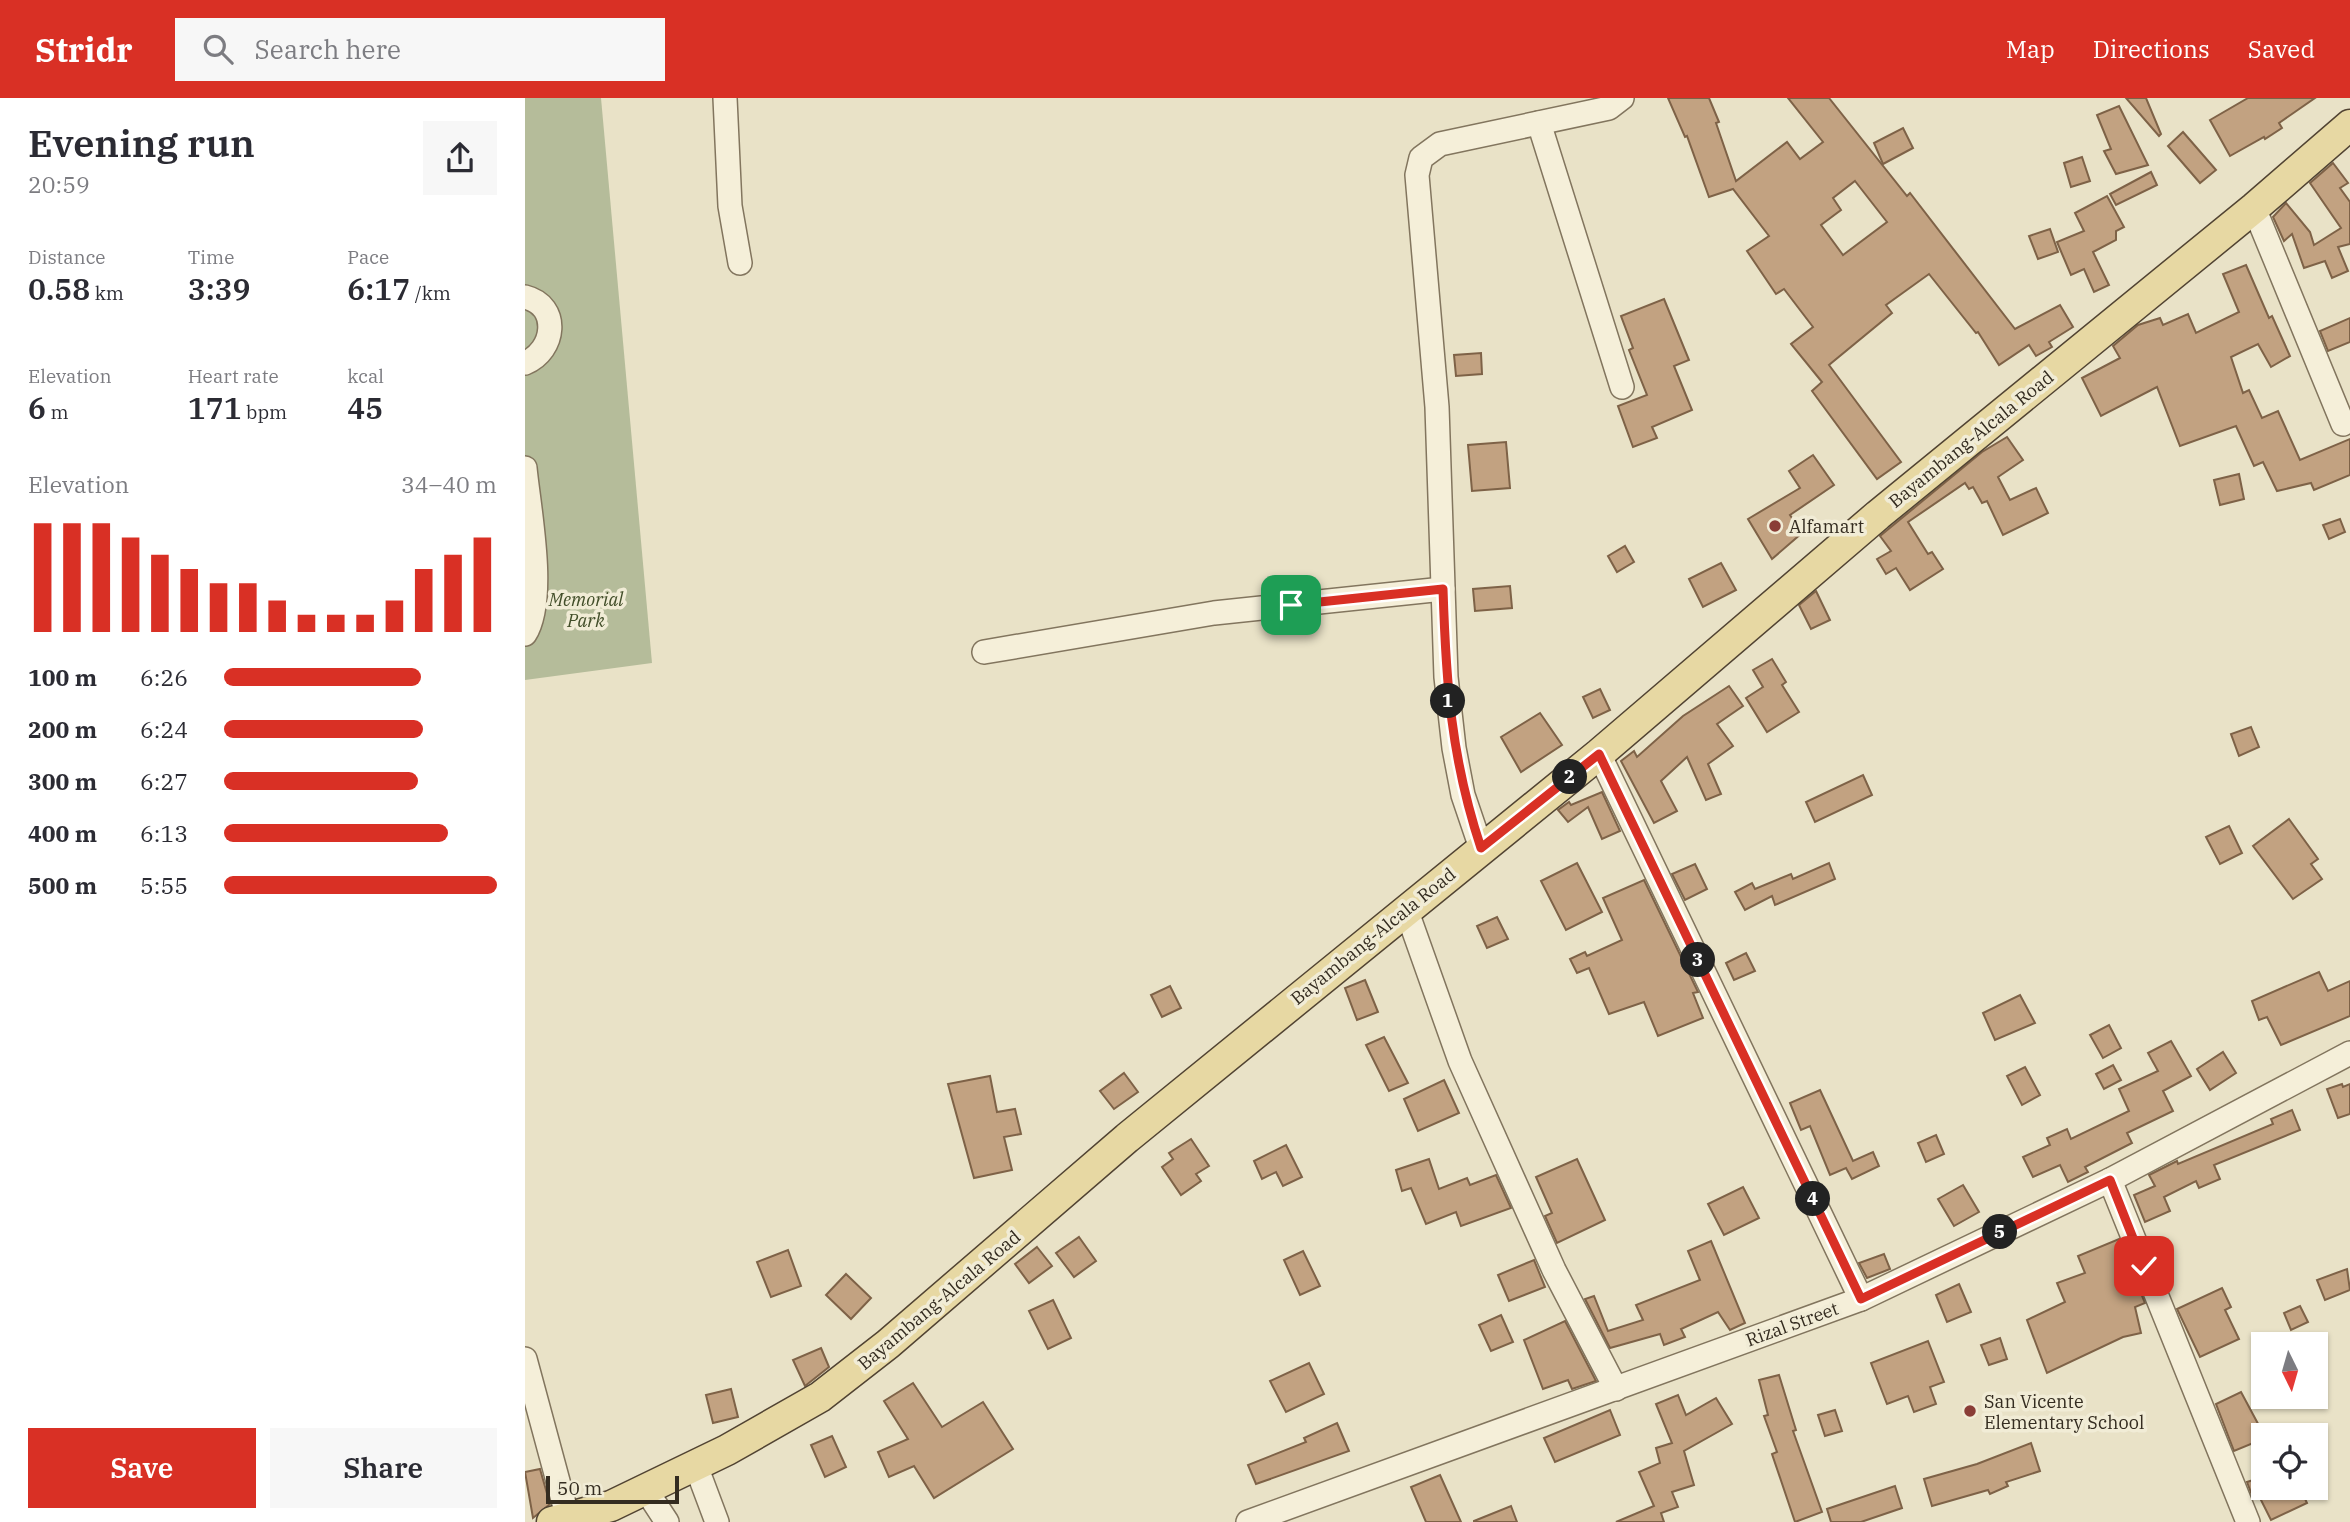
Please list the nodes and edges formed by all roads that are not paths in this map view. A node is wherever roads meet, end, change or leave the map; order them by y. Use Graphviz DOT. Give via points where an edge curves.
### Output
graph roads {
  1 [pos="725,98"];
  2 [pos="1622,98"];
  3 [pos="1539,123"];
  4 [pos="2350,125"];
  5 [pos="2254,208"];
  6 [pos="740,263"];
  7 [pos="525,297"];
  8 [pos="525,363"];
  9 [pos="1622,387"];
  10 [pos="2343,424"];
  11 [pos="525,468"];
  12 [pos="1443,589"];
  13 [pos="525,634"];
  14 [pos="984,652"];
  15 [pos="1599,754"];
  16 [pos="1481,848"];
  17 [pos="1406,909"];
  18 [pos="2350,1053"];
  19 [pos="2110,1180"];
  20 [pos="1861,1299"];
  21 [pos="525,1359"];
  22 [pos="1616,1390"];
  23 [pos="696,1466"];
  24 [pos="646,1490"];
  25 [pos="563,1520"];
  26 [pos="667,1522"];
  27 [pos="717,1522"];
  28 [pos="1248,1522"];
  29 [pos="2248,1522"];
  1 -- 6 [label="street" via="730,206"];
  2 -- 3 [label="street" via="1609,108"];
  3 -- 9 [label="street"];
  3 -- 12 [label="street" via="1440,144 1421,158 1417,175 1437,407"];
  4 -- 5 [label="main road, Bayambang-Alcala Road"];
  5 -- 10 [label="street"];
  5 -- 15 [label="main road, Bayambang-Alcala Road" via="1878,515"];
  7 -- 8 [label="street" via="542,306 551,332 539,356"];
  11 -- 13 [label="street" via="536,571"];
  12 -- 14 [label="street" via="1214,613"];
  12 -- 16 [label="street" via="1454,748 1463,795"];
  15 -- 16 [label="main road, Bayambang-Alcala Road"];
  15 -- 20 [label="street"];
  16 -- 17 [label="main road, Bayambang-Alcala Road"];
  17 -- 22 [label="street" via="1460,1061 1554,1270"];
  17 -- 23 [label="main road, Bayambang-Alcala Road" via="888,1344 820,1396"];
  18 -- 19 [label="street, Rizal Street"];
  19 -- 20 [label="street, Rizal Street"];
  19 -- 29 [label="street"];
  20 -- 22 [label="street, Rizal Street"];
  21 -- 25 [label="street"];
  22 -- 28 [label="street, Rizal Street"];
  23 -- 24 [label="main road, Bayambang-Alcala Road"];
  23 -- 27 [label="street"];
  24 -- 25 [label="main road, Bayambang-Alcala Road"];
  24 -- 26 [label="street"];
}
